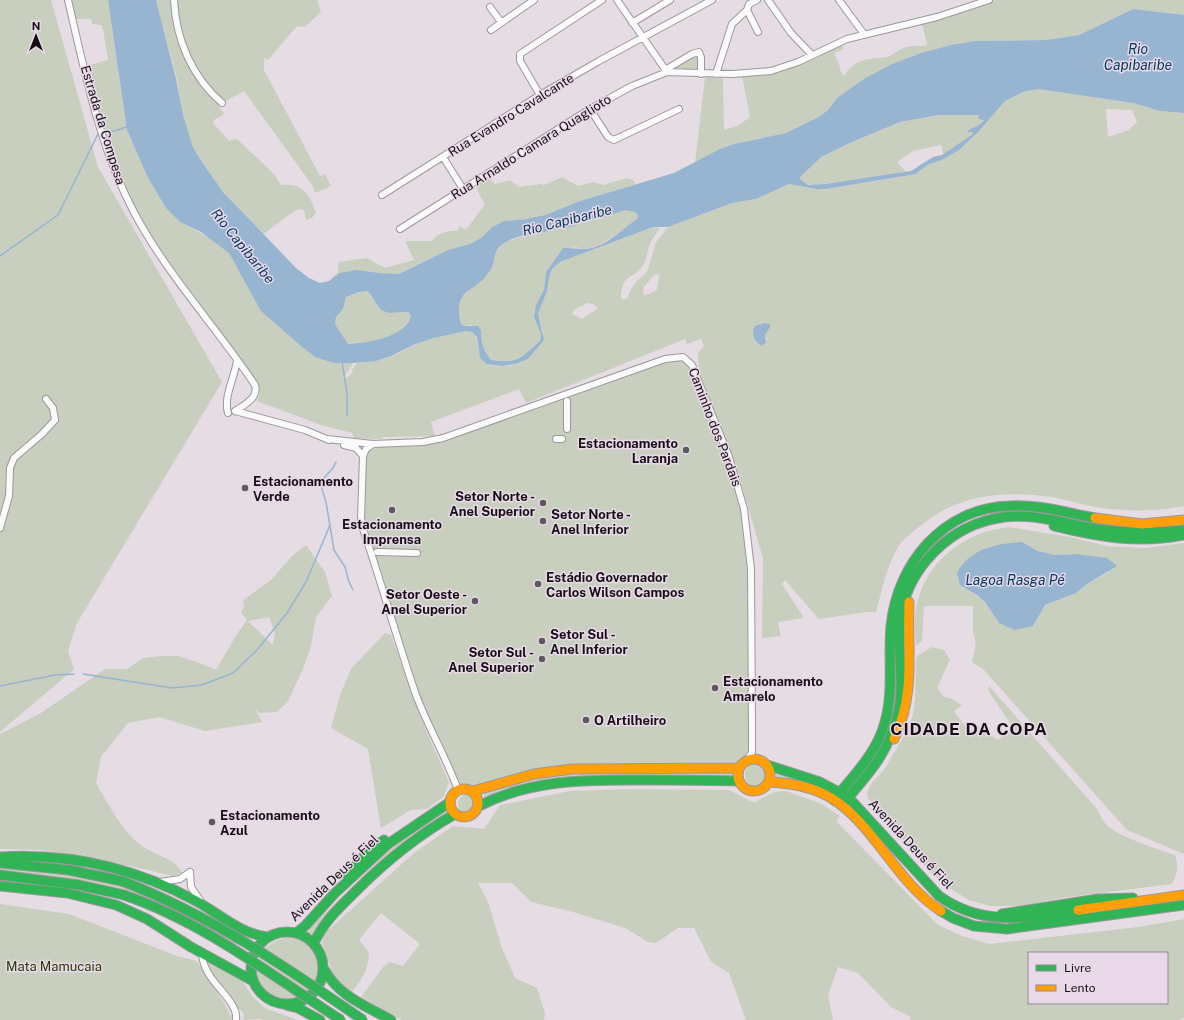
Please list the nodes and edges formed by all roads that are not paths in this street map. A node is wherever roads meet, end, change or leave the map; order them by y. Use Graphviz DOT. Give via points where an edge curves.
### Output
graph roads {
  1 [pos="68,0"];
  2 [pos="174,0"];
  3 [pos="534,0"];
  4 [pos="602,0"];
  5 [pos="617,0"];
  6 [pos="670,0"];
  7 [pos="712,0"];
  8 [pos="757,0"];
  9 [pos="768,0"];
  10 [pos="839,0"];
  11 [pos="989,0"];
  12 [pos="490,7"];
  13 [pos="747,10"];
  14 [pos="501,22"];
  15 [pos="632,24"];
  16 [pos="490,30"];
  17 [pos="758,32"];
  18 [pos="864,34"];
  19 [pos="642,37"];
  20 [pos="812,55"];
  21 [pos="666,71"];
  22 [pos="702,74"];
  23 [pos="716,74"];
  24 [pos="540,95"];
  25 [pos="222,103"];
  26 [pos="590,109"];
  27 [pos="679,110"];
  28 [pos="443,158"];
  29 [pos="463,189"];
  30 [pos="382,195"];
  31 [pos="400,229"];
  32 [pos="237,360"];
  33 [pos="46,399"];
  34 [pos="567,401"];
  35 [pos="228,413"];
  36 [pos="567,429"];
  37 [pos="327,439"];
  38 [pos="373,444"];
  39 [pos="363,456"];
  40 [pos="1013,517"];
  41 [pos="1184,520"];
  42 [pos="0,528"];
  43 [pos="1184,530"];
  44 [pos="1184,535"];
  45 [pos="377,552"];
  46 [pos="417,553"];
  47 [pos="752,757"];
  48 [pos="767,765"];
  49 [pos="739,768"];
  50 [pos="739,782"];
  51 [pos="769,782"];
  52 [pos="458,790"];
  53 [pos="473,791"];
  54 [pos="840,791"];
  55 [pos="848,797"];
  56 [pos="834,800"];
  57 [pos="450,802"];
  58 [pos="842,805"];
  59 [pos="479,806"];
  60 [pos="455,814"];
  61 [pos="0,857"];
  62 [pos="0,863"];
  63 [pos="0,875"];
  64 [pos="155,882"];
  65 [pos="0,886"];
  66 [pos="1184,894"];
  67 [pos="1184,905"];
  68 [pos="206,906"];
  69 [pos="296,933"];
  70 [pos="267,937"];
  71 [pos="314,943"];
  72 [pos="202,952"];
  73 [pos="324,969"];
  74 [pos="253,981"];
  75 [pos="286,1005"];
  76 [pos="236,1020"];
  77 [pos="320,1020"];
  78 [pos="341,1020"];
  79 [pos="364,1020"];
  80 [pos="391,1020"];
  1 -- 32 [label="street, Estrada da Compesa" via="86,77 121,186 152,242"];
  2 -- 25 [label="street" via="177,26 194,72"];
  3 -- 14 [label="street"];
  4 -- 24 [label="street" via="520,54 520,61"];
  5 -- 15 [label="street"];
  6 -- 15 [label="street"];
  7 -- 19 [label="street, Rua Evandro Cavalcante"];
  8 -- 13 [label="street" via="749,4"];
  9 -- 20 [label="street" via="791,33"];
  10 -- 18 [label="street"];
  11 -- 18 [label="street" via="937,17"];
  12 -- 14 [label="street"];
  13 -- 17 [label="street"];
  13 -- 23 [label="street" via="732,24"];
  14 -- 16 [label="street"];
  15 -- 19 [label="street"];
  18 -- 20 [label="street" via="837,42"];
  19 -- 21 [label="street"];
  19 -- 24 [label="street, Rua Evandro Cavalcante"];
  20 -- 23 [label="street" via="771,71"];
  21 -- 22 [label="street"];
  21 -- 22 [label="street, Rua Arnaldo Camara Quaglioto" via="699,52 702,57"];
  21 -- 26 [label="street, Rua Arnaldo Camara Quaglioto"];
  22 -- 23 [label="street"];
  24 -- 28 [label="street, Rua Evandro Cavalcante"];
  26 -- 27 [label="street" via="608,137 614,140"];
  26 -- 29 [label="street, Rua Arnaldo Camara Quaglioto"];
  28 -- 29 [label="street"];
  28 -- 30 [label="street, Rua Evandro Cavalcante"];
  29 -- 31 [label="street, Rua Arnaldo Camara Quaglioto"];
  32 -- 35 [label="street" via="226,404"];
  32 -- 37 [label="street, Estrada da Compesa" via="256,390 253,398 235,411"];
  33 -- 42 [label="street" via="53,408 55,420 14,458 10,468 9,496"];
  34 -- 36 [label="street"];
  37 -- 38 [label="street, Caminho dos Pardais"];
  37 -- 39 [label="street" via="356,448"];
  38 -- 39 [label="street"];
  38 -- 47 [label="street, Caminho dos Pardais" via="423,442 443,438 665,359 678,356 688,360 729,457 744,509 752,584"];
  39 -- 52 [label="street" via="363,528 417,695"];
  40 -- 43 [label="main road" via="1046,519 1095,529 1138,533"];
  40 -- 44 [label="main road" via="1103,538 1146,541"];
  40 -- 55 [label="main road" via="985,522 955,534 932,553 908,586 900,623 900,702 892,734 882,756"];
  41 -- 54 [label="main road" via="1132,523 1101,520 1037,507 1013,506 991,508 963,517 934,535 909,565 896,593 890,626 890,702 879,740 864,764"];
  45 -- 46 [label="street"];
  47 -- 48 [label="main road"];
  47 -- 49 [label="main road"];
  48 -- 51 [label="main road" via="770,773"];
  48 -- 54 [label="main road, Avenida Deus é Fiel"];
  49 -- 50 [label="main road"];
  49 -- 53 [label="main road" via="572,769 534,774"];
  50 -- 51 [label="main road" via="745,788 754,791"];
  50 -- 59 [label="main road" via="574,781 516,790"];
  51 -- 56 [label="main road, Avenida Deus é Fiel" via="804,787"];
  52 -- 53 [label="main road" via="467,788"];
  52 -- 57 [label="main road"];
  53 -- 59 [label="main road" via="478,798"];
  54 -- 55 [label="main road, Avenida Deus é Fiel"];
  54 -- 56 [label="main road"];
  55 -- 58 [label="main road"];
  55 -- 66 [label="main road, Avenida Deus é Fiel" via="939,896 961,909 982,916 1016,919"];
  56 -- 58 [label="main road, Avenida Deus é Fiel"];
  57 -- 60 [label="main road"];
  57 -- 69 [label="main road, Avenida Deus é Fiel" via="388,844"];
  58 -- 67 [label="main road, Avenida Deus é Fiel" via="923,898 950,917 974,926 1013,930"];
  59 -- 60 [label="main road" via="469,816"];
  60 -- 71 [label="main road, Avenida Deus é Fiel" via="428,829 395,853 330,917"];
  61 -- 64 [label="main road" via="72,859 125,870"];
  62 -- 79 [label="main road, bridge" via="68,870 122,880 162,895 241,939"];
  63 -- 78 [label="main road, bridge" via="79,884 152,905 203,931"];
  64 -- 68 [label="main road"];
  64 -- 68 [label="street" via="175,881 184,878 190,872 191,887"];
  65 -- 72 [label="main road" via="72,894 100,900 130,910 156,923"];
  68 -- 70 [label="main road" via="250,934"];
  69 -- 70 [label="main road" via="276,933"];
  69 -- 71 [label="main road"];
  70 -- 74 [label="main road" via="252,956 250,969"];
  71 -- 73 [label="main road" via="322,955"];
  72 -- 74 [label="main road"];
  72 -- 76 [label="street" via="205,969 233,1006"];
  73 -- 75 [label="main road" via="317,990 308,998"];
  73 -- 80 [label="main road" via="327,977 339,990"];
  74 -- 75 [label="main road" via="266,998"];
  75 -- 77 [label="main road" via="298,1008"];
}
